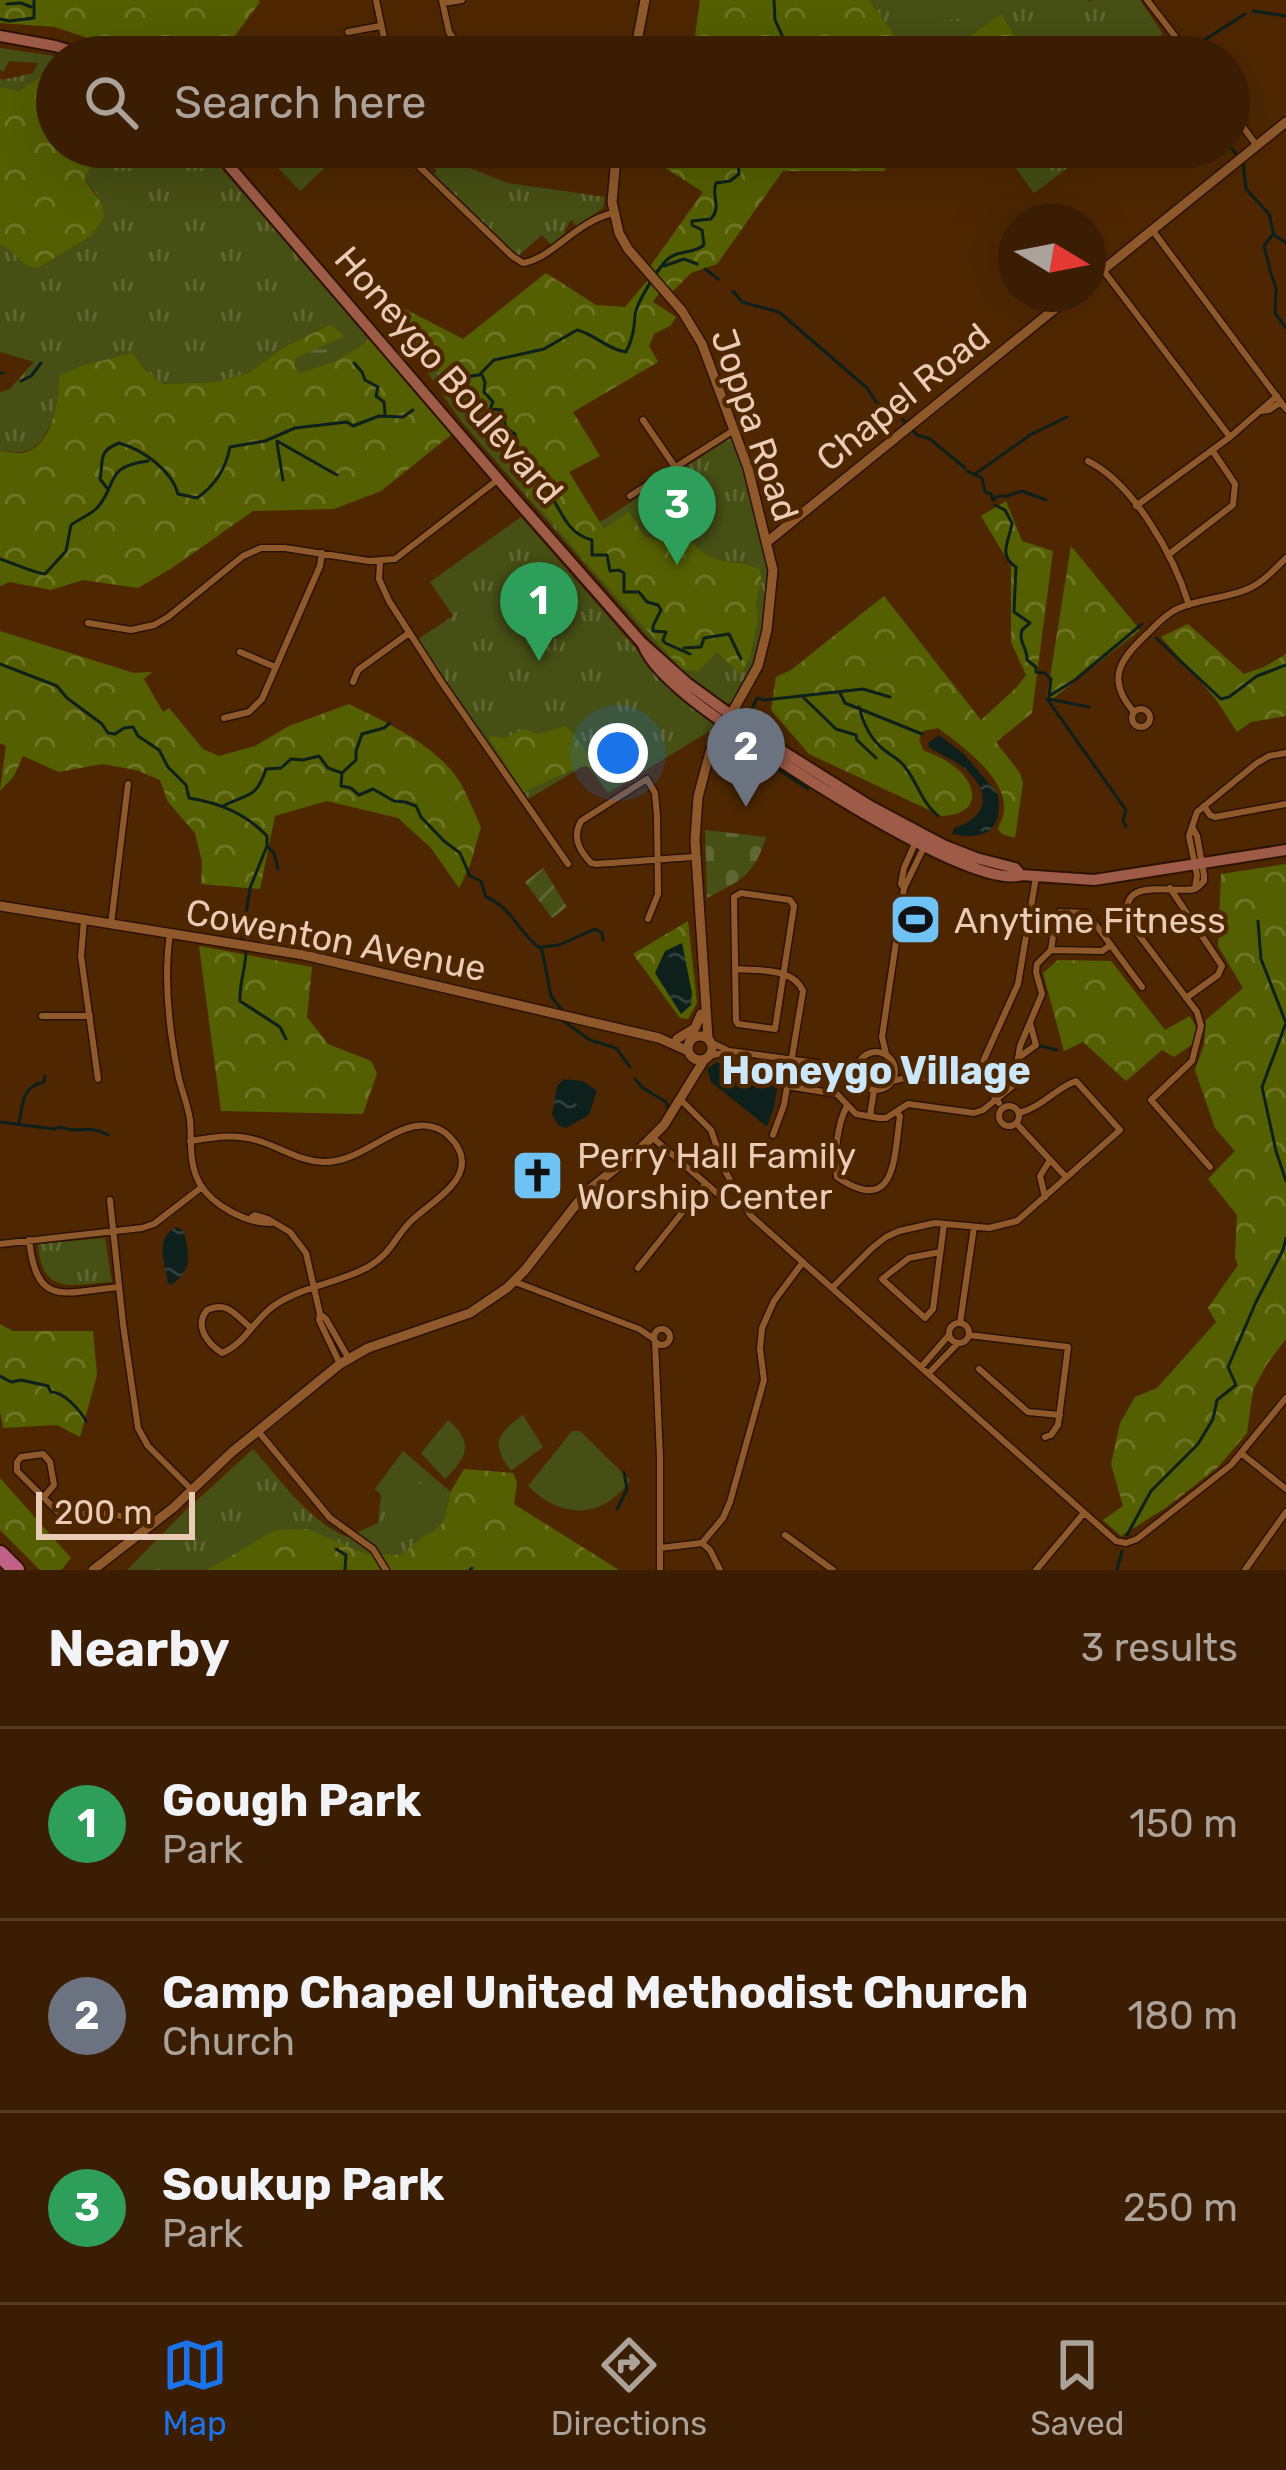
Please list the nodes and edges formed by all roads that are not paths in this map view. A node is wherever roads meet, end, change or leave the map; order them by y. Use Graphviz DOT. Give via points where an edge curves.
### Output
graph roads {
  1 [pos="376,0"];
  2 [pos="462,0"];
  3 [pos="645,0"];
  4 [pos="1147,0"];
  5 [pos="442,2"];
  6 [pos="380,26"];
  7 [pos="348,32"];
  8 [pos="383,36"];
  9 [pos="452,36"];
  10 [pos="638,36"];
  11 [pos="1175,36"];
  12 [pos="0,39"];
  13 [pos="36,43"];
  14 [pos="1286,122"];
  15 [pos="1250,136"];
  16 [pos="1257,146"];
  17 [pos="1250,152"];
  18 [pos="231,168"];
  19 [pos="421,168"];
  20 [pos="615,168"];
  21 [pos="1230,168"];
  22 [pos="613,213"];
  23 [pos="1153,231"];
  24 [pos="1106,267"];
  25 [pos="1106,273"];
  26 [pos="1050,312"];
  27 [pos="1281,402"];
  28 [pos="644,420"];
  29 [pos="734,430"];
  30 [pos="1230,436"];
  31 [pos="1212,450"];
  32 [pos="1088,461"];
  33 [pos="676,468"];
  34 [pos="499,479"];
  35 [pos="630,496"];
  36 [pos="1136,506"];
  37 [pos="767,542"];
  38 [pos="322,553"];
  39 [pos="1168,555"];
  40 [pos="1286,558"];
  41 [pos="380,562"];
  42 [pos="1189,604"];
  43 [pos="88,622"];
  44 [pos="409,633"];
  45 [pos="240,652"];
  46 [pos="276,667"];
  47 [pos="352,682"];
  48 [pos="1134,712"];
  49 [pos="224,718"];
  50 [pos="728,720"];
  51 [pos="1286,753"];
  52 [pos="128,784"];
  53 [pos="1286,804"];
  54 [pos="1204,806"];
  55 [pos="923,839"];
  56 [pos="1286,850"];
  57 [pos="696,857"];
  58 [pos="656,860"];
  59 [pos="568,864"];
  60 [pos="1198,864"];
  61 [pos="1036,877"];
  62 [pos="1170,888"];
  63 [pos="0,906"];
  64 [pos="648,919"];
  65 [pos="84,920"];
  66 [pos="111,925"];
  67 [pos="170,934"];
  68 [pos="1111,945"];
  69 [pos="1051,950"];
  70 [pos="1022,966"];
  71 [pos="1036,968"];
  72 [pos="735,969"];
  73 [pos="784,974"];
  74 [pos="1142,987"];
  75 [pos="705,993"];
  76 [pos="1186,998"];
  77 [pos="43,1016"];
  78 [pos="89,1016"];
  79 [pos="1029,1022"];
  80 [pos="882,1037"];
  81 [pos="659,1038"];
  82 [pos="677,1039"];
  83 [pos="698,1044"];
  84 [pos="729,1051"];
  85 [pos="870,1053"];
  86 [pos="886,1054"];
  87 [pos="707,1058"];
  88 [pos="1018,1058"];
  89 [pos="793,1059"];
  90 [pos="860,1060"];
  91 [pos="838,1066"];
  92 [pos="895,1066"];
  93 [pos="975,1072"];
  94 [pos="911,1076"];
  95 [pos="691,1077"];
  96 [pos="858,1078"];
  97 [pos="98,1079"];
  98 [pos="892,1082"];
  99 [pos="788,1086"];
  100 [pos="874,1090"];
  101 [pos="681,1100"];
  102 [pos="996,1100"];
  103 [pos="847,1106"];
  104 [pos="1002,1108"];
  105 [pos="896,1112"];
  106 [pos="1018,1113"];
  107 [pos="870,1116"];
  108 [pos="1016,1123"];
  109 [pos="773,1135"];
  110 [pos="652,1138"];
  111 [pos="190,1141"];
  112 [pos="1050,1160"];
  113 [pos="1210,1167"];
  114 [pos="1066,1178"];
  115 [pos="705,1184"];
  116 [pos="202,1187"];
  117 [pos="1046,1197"];
  118 [pos="110,1200"];
  119 [pos="725,1200"];
  120 [pos="944,1224"];
  121 [pos="974,1227"];
  122 [pos="113,1232"];
  123 [pos="29,1240"];
  124 [pos="0,1244"];
  125 [pos="940,1252"];
  126 [pos="803,1262"];
  127 [pos="638,1268"];
  128 [pos="515,1282"];
  129 [pos="118,1286"];
  130 [pos="314,1288"];
  131 [pos="832,1288"];
  132 [pos="961,1324"];
  133 [pos="251,1328"];
  134 [pos="950,1335"];
  135 [pos="969,1335"];
  136 [pos="958,1343"];
  137 [pos="344,1361"];
  138 [pos="926,1369"];
  139 [pos="979,1369"];
  140 [pos="1286,1398"];
  141 [pos="1060,1415"];
  142 [pos="258,1431"];
  143 [pos="1045,1437"];
  144 [pos="1240,1454"];
  145 [pos="1286,1489"];
  146 [pos="193,1490"];
  147 [pos="44,1497"];
  148 [pos="1286,1512"];
  149 [pos="1084,1514"];
  150 [pos="146,1528"];
  151 [pos="785,1535"];
  152 [pos="702,1543"];
  153 [pos="660,1548"];
  154 [pos="0,1554"];
  155 [pos="16,1570"];
  156 [pos="93,1570"];
  157 [pos="386,1570"];
  158 [pos="660,1570"];
  159 [pos="720,1570"];
  160 [pos="833,1570"];
  161 [pos="1036,1570"];
  162 [pos="1245,1570"];
  1 -- 6 [label="street"];
  2 -- 5 [label="street"];
  3 -- 10 [label="street"];
  4 -- 11 [label="street"];
  5 -- 9 [label="street"];
  6 -- 7 [label="street"];
  6 -- 8 [label="street"];
  12 -- 13 [label="main road"];
  14 -- 16 [label="street"];
  15 -- 16 [label="street"];
  16 -- 17 [label="street"];
  18 -- 34 [label="main road, Honeygo Boulevard"];
  19 -- 22 [label="street" via="523,263"];
  20 -- 22 [label="street"];
  21 -- 23 [label="street"];
  22 -- 29 [label="street, Joppa Road" via="624,243 698,335"];
  23 -- 24 [label="street"];
  23 -- 27 [label="street"];
  25 -- 30 [label="street"];
  26 -- 37 [label="street, Chapel Road"];
  27 -- 30 [label="street"];
  28 -- 33 [label="street"];
  29 -- 33 [label="street"];
  29 -- 37 [label="street, Joppa Road"];
  30 -- 31 [label="street"];
  31 -- 36 [label="street"];
  31 -- 39 [label="street" via="1235,484 1233,505"];
  32 -- 36 [label="street" via="1113,476"];
  33 -- 35 [label="street"];
  34 -- 41 [label="street" via="395,559"];
  34 -- 50 [label="main road, Honeygo Boulevard" via="667,677"];
  36 -- 39 [label="street"];
  37 -- 50 [label="street, Joppa Road" via="772,580 762,655"];
  38 -- 41 [label="street"];
  38 -- 43 [label="street" via="254,550 154,625 131,630"];
  38 -- 46 [label="street"];
  39 -- 42 [label="street"];
  40 -- 42 [label="street" via="1246,590"];
  41 -- 44 [label="street" via="383,591"];
  42 -- 48 [label="street" via="1122,660 1119,687"];
  44 -- 47 [label="street"];
  44 -- 59 [label="street"];
  45 -- 46 [label="street"];
  46 -- 49 [label="street" via="255,707"];
  50 -- 55 [label="main road, Honeygo Boulevard" via="831,795"];
  50 -- 57 [label="street, Joppa Road" via="700,781"];
  51 -- 54 [label="street" via="1257,763"];
  52 -- 66 [label="street"];
  53 -- 54 [label="street" via="1215,817"];
  54 -- 60 [label="street" via="1190,836"];
  55 -- 61 [label="main road, Honeygo Boulevard" via="974,867"];
  55 -- 80 [label="street" via="904,868"];
  56 -- 60 [label="main road, Honeygo Boulevard"];
  57 -- 58 [label="street"];
  57 -- 75 [label="street, Joppa Road"];
  58 -- 58 [label="street" via="657,800 647,779 579,825 577,840 590,863"];
  58 -- 64 [label="street" via="658,894"];
  60 -- 61 [label="main road, Honeygo Boulevard" via="1094,880"];
  60 -- 62 [label="street" via="1195,889"];
  61 -- 70 [label="street"];
  62 -- 76 [label="street" via="1221,962 1218,975"];
  62 -- 76 [label="street" via="1137,892 1126,913"];
  63 -- 65 [label="street, Cowenton Avenue"];
  65 -- 66 [label="street, Cowenton Avenue"];
  65 -- 78 [label="street"];
  66 -- 67 [label="street, Cowenton Avenue"];
  67 -- 81 [label="street, Cowenton Avenue" via="304,955"];
  67 -- 111 [label="street" via="167,982"];
  68 -- 69 [label="street"];
  68 -- 69 [label="street" via="1088,913 1060,912"];
  68 -- 74 [label="street"];
  69 -- 71 [label="street"];
  70 -- 71 [label="street"];
  70 -- 93 [label="street"];
  71 -- 79 [label="street" via="1042,994"];
  72 -- 73 [label="street"];
  72 -- 73 [label="street" via="736,1021 775,1029"];
  72 -- 73 [label="street" via="734,897 741,893 793,902"];
  73 -- 89 [label="street" via="803,991"];
  75 -- 82 [label="street" via="698,1024"];
  75 -- 83 [label="street, Joppa Road"];
  76 -- 113 [label="street" via="1200,1020 1197,1047 1151,1100"];
  77 -- 78 [label="street"];
  78 -- 97 [label="street"];
  79 -- 88 [label="street"];
  79 -- 88 [label="street" via="1036,1045"];
  80 -- 85 [label="street"];
  80 -- 86 [label="street"];
  81 -- 82 [label="street, Cowenton Avenue"];
  81 -- 83 [label="street, Cowenton Avenue"];
  82 -- 83 [label="street, Cowenton Avenue"];
  83 -- 84 [label="street"];
  83 -- 87 [label="street, Joppa Road"];
  83 -- 87 [label="street"];
  83 -- 95 [label="street, Joppa Road"];
  84 -- 87 [label="street"];
  84 -- 89 [label="street"];
  85 -- 86 [label="street"];
  85 -- 90 [label="street"];
  86 -- 92 [label="street"];
  87 -- 95 [label="street, Joppa Road"];
  88 -- 102 [label="street" via="1014,1085"];
  89 -- 91 [label="street"];
  89 -- 99 [label="street"];
  90 -- 91 [label="street"];
  90 -- 96 [label="street"];
  91 -- 96 [label="street"];
  92 -- 94 [label="street"];
  92 -- 98 [label="street"];
  93 -- 94 [label="street" via="952,1080"];
  93 -- 102 [label="street"];
  94 -- 98 [label="street"];
  95 -- 101 [label="street, Joppa Road"];
  96 -- 100 [label="street"];
  98 -- 100 [label="street"];
  99 -- 103 [label="street" via="832,1092"];
  99 -- 109 [label="street"];
  100 -- 107 [label="street"];
  101 -- 110 [label="street, Joppa Road"];
  101 -- 126 [label="street" via="711,1130 751,1216"];
  102 -- 104 [label="street"];
  102 -- 105 [label="street" via="974,1113 908,1104"];
  103 -- 105 [label="street" via="837,1177 869,1191 891,1175"];
  103 -- 107 [label="street"];
  104 -- 106 [label="street"];
  104 -- 108 [label="street" via="1000,1122"];
  105 -- 107 [label="street"];
  106 -- 108 [label="street"];
  106 -- 114 [label="street" via="1076,1081 1120,1130"];
  108 -- 112 [label="street"];
  110 -- 115 [label="street"];
  110 -- 128 [label="street, Joppa Road" via="585,1193"];
  111 -- 116 [label="street"];
  111 -- 130 [label="street" via="242,1136 324,1162 362,1154 408,1127 430,1125 454,1142 461,1161 450,1190 408,1223 383,1257"];
  112 -- 114 [label="street"];
  112 -- 117 [label="street" via="1040,1176"];
  114 -- 117 [label="street"];
  115 -- 119 [label="street"];
  115 -- 127 [label="street"];
  116 -- 122 [label="street" via="154,1224"];
  116 -- 130 [label="street" via="221,1206 290,1232"];
  117 -- 121 [label="street" via="1017,1221"];
  118 -- 122 [label="street"];
  120 -- 121 [label="street"];
  120 -- 125 [label="street"];
  120 -- 131 [label="street" via="886,1237"];
  121 -- 132 [label="street"];
  122 -- 123 [label="street"];
  122 -- 129 [label="street"];
  123 -- 124 [label="street"];
  123 -- 129 [label="street" via="35,1274 50,1290"];
  125 -- 125 [label="street" via="933,1309 925,1318 882,1280 908,1258"];
  126 -- 131 [label="street"];
  126 -- 152 [label="street" via="766,1317 765,1376 730,1502"];
  128 -- 137 [label="street, Joppa Road" via="480,1308"];
  128 -- 153 [label="street" via="657,1339"];
  129 -- 146 [label="street" via="140,1434"];
  130 -- 133 [label="street" via="276,1304"];
  130 -- 137 [label="street"];
  131 -- 138 [label="street"];
  132 -- 134 [label="street"];
  132 -- 135 [label="street"];
  133 -- 133 [label="street" via="222,1306 201,1321 222,1353"];
  134 -- 136 [label="street"];
  134 -- 138 [label="street"];
  135 -- 136 [label="street"];
  135 -- 141 [label="street" via="1068,1346"];
  136 -- 138 [label="street"];
  137 -- 142 [label="street, Joppa Road"];
  138 -- 149 [label="street"];
  139 -- 141 [label="street" via="1028,1412"];
  140 -- 144 [label="street"];
  141 -- 143 [label="street"];
  142 -- 146 [label="street, Joppa Road"];
  142 -- 157 [label="street" via="329,1518 373,1549"];
  144 -- 145 [label="street"];
  144 -- 149 [label="street" via="1131,1542 1110,1538"];
  146 -- 150 [label="street, Joppa Road"];
  147 -- 147 [label="street" via="17,1471 21,1457 44,1454 50,1462 54,1485"];
  147 -- 150 [label="street" via="63,1516 130,1516"];
  148 -- 162 [label="street"];
  149 -- 161 [label="street"];
  150 -- 156 [label="street, Joppa Road"];
  151 -- 160 [label="street"];
  152 -- 153 [label="street"];
  152 -- 159 [label="street"];
  153 -- 158 [label="street"];
  154 -- 155 [label="highway"];
}
